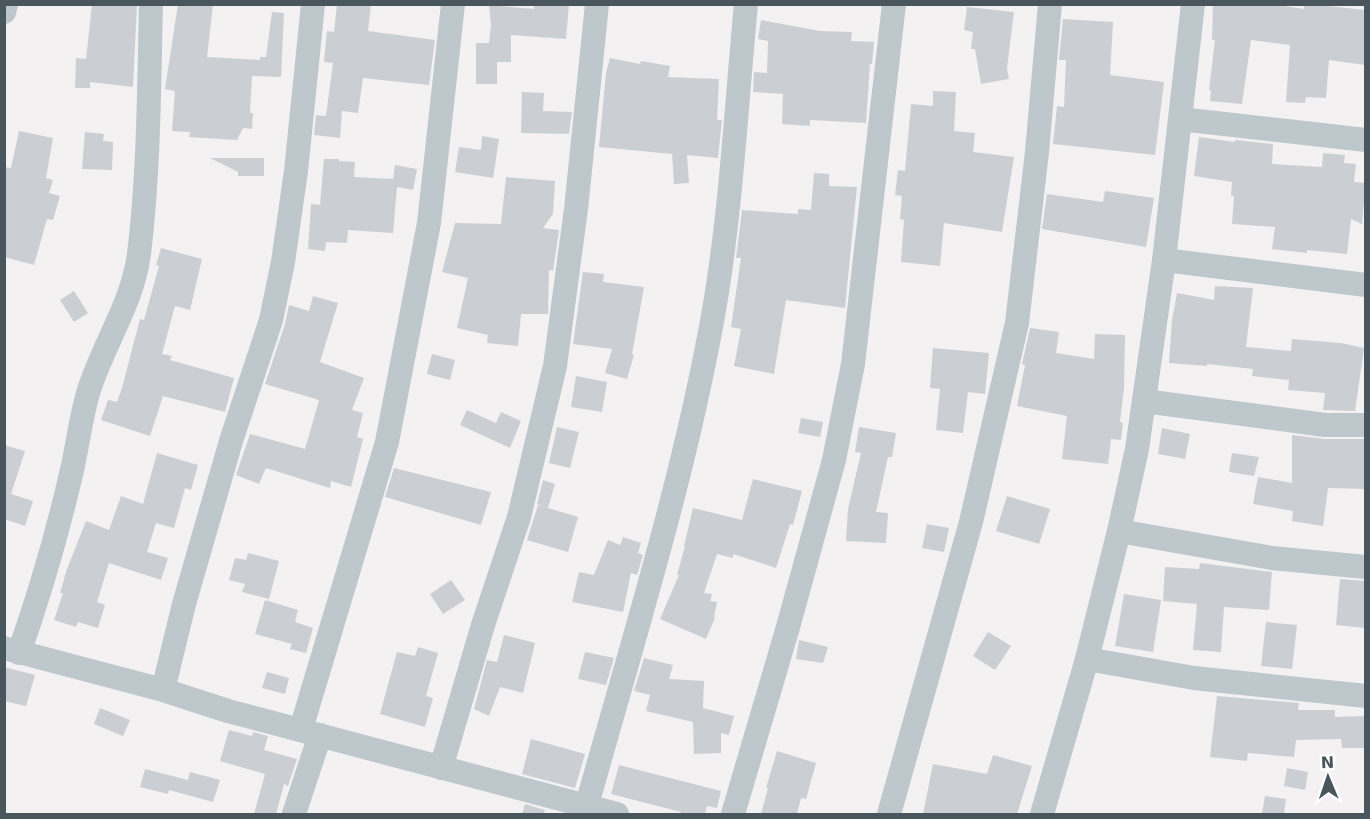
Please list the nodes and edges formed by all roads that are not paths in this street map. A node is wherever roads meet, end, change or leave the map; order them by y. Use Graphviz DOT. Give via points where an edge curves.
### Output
graph roads {
  1 [pos="6,4"];
  2 [pos="151,4"];
  3 [pos="313,4"];
  4 [pos="453,4"];
  5 [pos="597,4"];
  6 [pos="746,4"];
  7 [pos="894,4"];
  8 [pos="1050,4"];
  9 [pos="1193,4"];
  10 [pos="4,12"];
  11 [pos="1180,118"];
  12 [pos="1365,140"];
  13 [pos="1164,260"];
  14 [pos="1365,285"];
  15 [pos="1144,401"];
  16 [pos="1365,426"];
  17 [pos="1119,531"];
  18 [pos="1365,567"];
  19 [pos="12,651"];
  20 [pos="1087,659"];
  21 [pos="163,690"];
  22 [pos="1365,696"];
  23 [pos="310,732"];
  24 [pos="441,768"];
  25 [pos="587,805"];
  26 [pos="294,814"];
  27 [pos="617,814"];
  28 [pos="733,814"];
  29 [pos="889,814"];
  30 [pos="1042,814"];
  1 -- 10 [label="street"];
  2 -- 19 [label="street" via="146,162 139,255 132,290 90,387 37,600"];
  3 -- 21 [label="street" via="294,182 272,320 231,441"];
  4 -- 23 [label="street" via="429,223 387,442"];
  5 -- 24 [label="street" via="555,366 519,517"];
  6 -- 25 [label="street" via="726,226 712,316 670,503"];
  7 -- 28 [label="street" via="851,375 834,460"];
  8 -- 29 [label="street" via="1017,323 971,522"];
  9 -- 11 [label="street"];
  11 -- 12 [label="street"];
  11 -- 13 [label="street"];
  13 -- 14 [label="street"];
  13 -- 15 [label="street"];
  15 -- 16 [label="street" via="1324,425"];
  15 -- 17 [label="street"];
  17 -- 18 [label="street" via="1272,558"];
  17 -- 20 [label="street"];
  19 -- 21 [label="street"];
  20 -- 22 [label="street" via="1194,678"];
  20 -- 30 [label="street"];
  21 -- 23 [label="street"];
  23 -- 24 [label="street"];
  23 -- 26 [label="street"];
  24 -- 25 [label="street"];
  25 -- 27 [label="street"];
}
